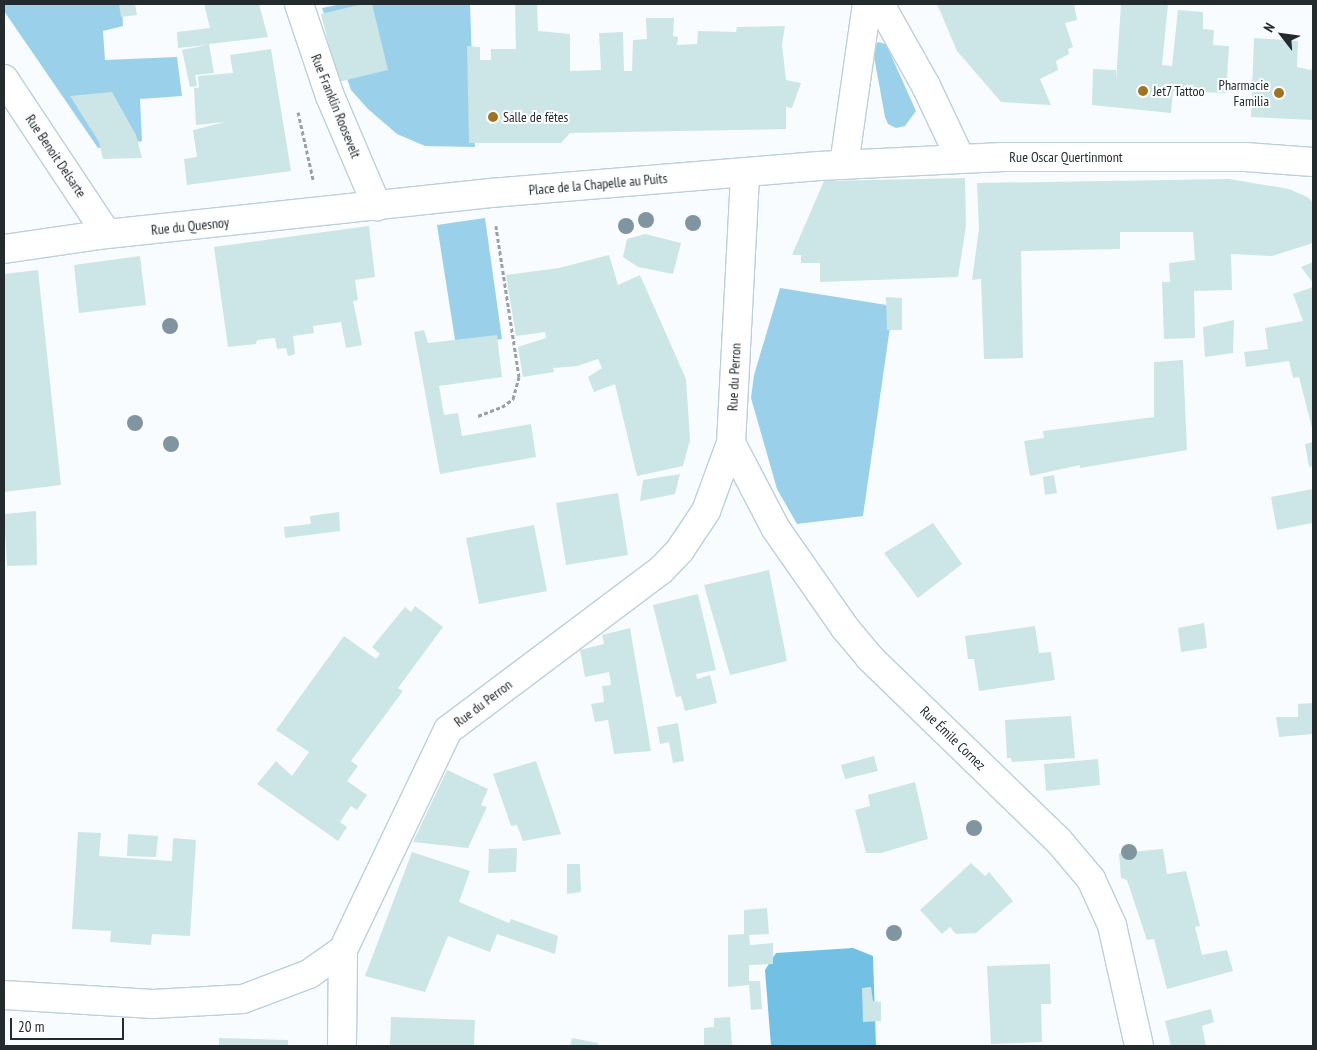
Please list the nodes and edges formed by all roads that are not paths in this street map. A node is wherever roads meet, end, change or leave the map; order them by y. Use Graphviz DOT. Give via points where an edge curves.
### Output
graph roads {
  1 [pos="299,4"];
  2 [pos="867,4"];
  3 [pos="880,4"];
  4 [pos="4,79"];
  5 [pos="960,158"];
  6 [pos="1313,162"];
  7 [pos="831,165"];
  8 [pos="745,172"];
  9 [pos="378,206"];
  10 [pos="107,234"];
  11 [pos="4,249"];
  12 [pos="731,443"];
  13 [pos="343,950"];
  14 [pos="4,995"];
  15 [pos="342,1046"];
  16 [pos="1139,1046"];
  1 -- 9 [label="street, Rue Franklin Roosevelt" via="330,96"];
  2 -- 7 [label="street"];
  3 -- 5 [label="street" via="926,86"];
  4 -- 10 [label="street, Rue Benoit Delsarte"];
  5 -- 6 [label="street, Rue Oscar Quertinmont" via="1246,157"];
  5 -- 7 [label="street, Rue Oscar Quertinmont"];
  7 -- 8 [label="street, Place de la Chapelle au Puits"];
  8 -- 9 [label="street, Place de la Chapelle au Puits" via="491,193"];
  8 -- 12 [label="street, Rue du Perron"];
  9 -- 10 [label="street, Rue du Quesnoy"];
  10 -- 11 [label="street, Rue du Quesnoy"];
  12 -- 13 [label="street, Rue du Perron" via="706,511 680,550 661,570 448,730"];
  12 -- 16 [label="street, Rue Émile Cornez" via="776,530 844,628 870,658 1058,840 1091,879 1112,925"];
  13 -- 14 [label="street, Rue du Perron" via="309,974 243,999 153,1004"];
  13 -- 15 [label="street"];
}
